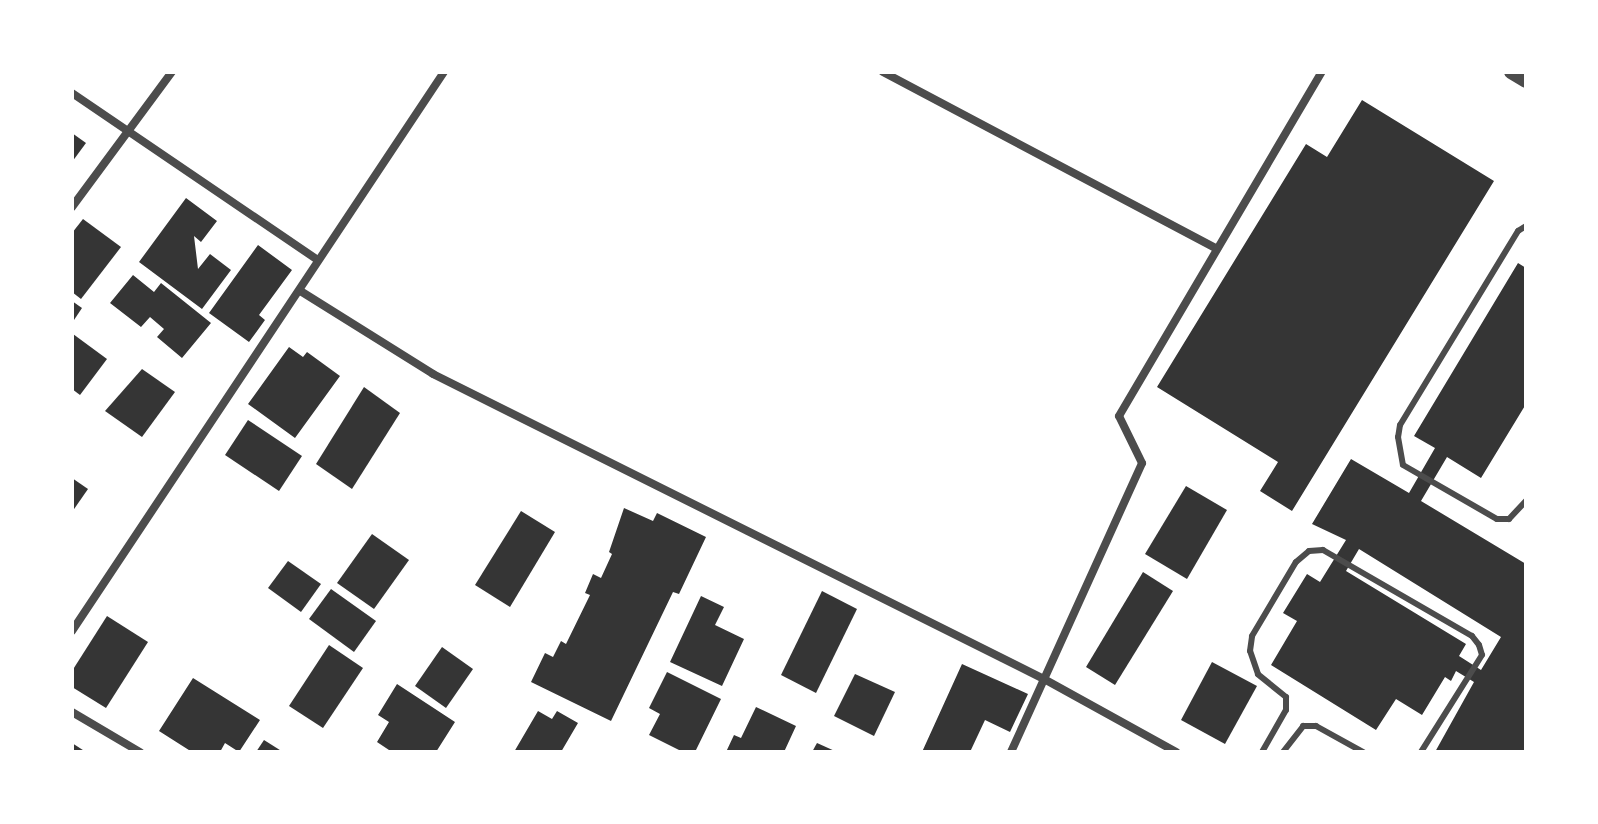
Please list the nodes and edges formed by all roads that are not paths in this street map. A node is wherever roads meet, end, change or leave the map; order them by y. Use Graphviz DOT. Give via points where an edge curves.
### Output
graph roads {
  1 [pos="172,72"];
  2 [pos="444,72"];
  3 [pos="883,72"];
  4 [pos="1322,72"];
  5 [pos="1511,72"];
  6 [pos="1526,81"];
  7 [pos="72,93"];
  8 [pos="125,133"];
  9 [pos="72,207"];
  10 [pos="1526,226"];
  11 [pos="1217,249"];
  12 [pos="318,260"];
  13 [pos="302,292"];
  14 [pos="1526,501"];
  15 [pos="72,631"];
  16 [pos="1044,679"];
  17 [pos="72,712"];
  18 [pos="140,752"];
  19 [pos="1011,752"];
  20 [pos="1176,752"];
  21 [pos="1262,752"];
  22 [pos="1283,752"];
  23 [pos="1363,752"];
  24 [pos="1421,752"];
  1 -- 8 [label="street"];
  2 -- 12 [label="street"];
  3 -- 11 [label="street"];
  4 -- 11 [label="street"];
  5 -- 6 [label="street"];
  7 -- 8 [label="street"];
  8 -- 9 [label="street"];
  8 -- 12 [label="street"];
  10 -- 14 [label="lane" via="1518,231 1400,425 1398,437 1403,465 1497,519 1509,519"];
  11 -- 16 [label="street" via="1119,416 1142,463"];
  12 -- 13 [label="street"];
  13 -- 15 [label="street"];
  13 -- 16 [label="street" via="433,374"];
  16 -- 19 [label="street"];
  16 -- 20 [label="street"];
  17 -- 18 [label="street"];
  21 -- 24 [label="lane" via="1286,710 1286,697 1258,674 1252,636 1296,562 1309,551 1323,550 1472,636 1479,645 1482,655"];
  22 -- 23 [label="lane" via="1303,726 1316,726"];
}
